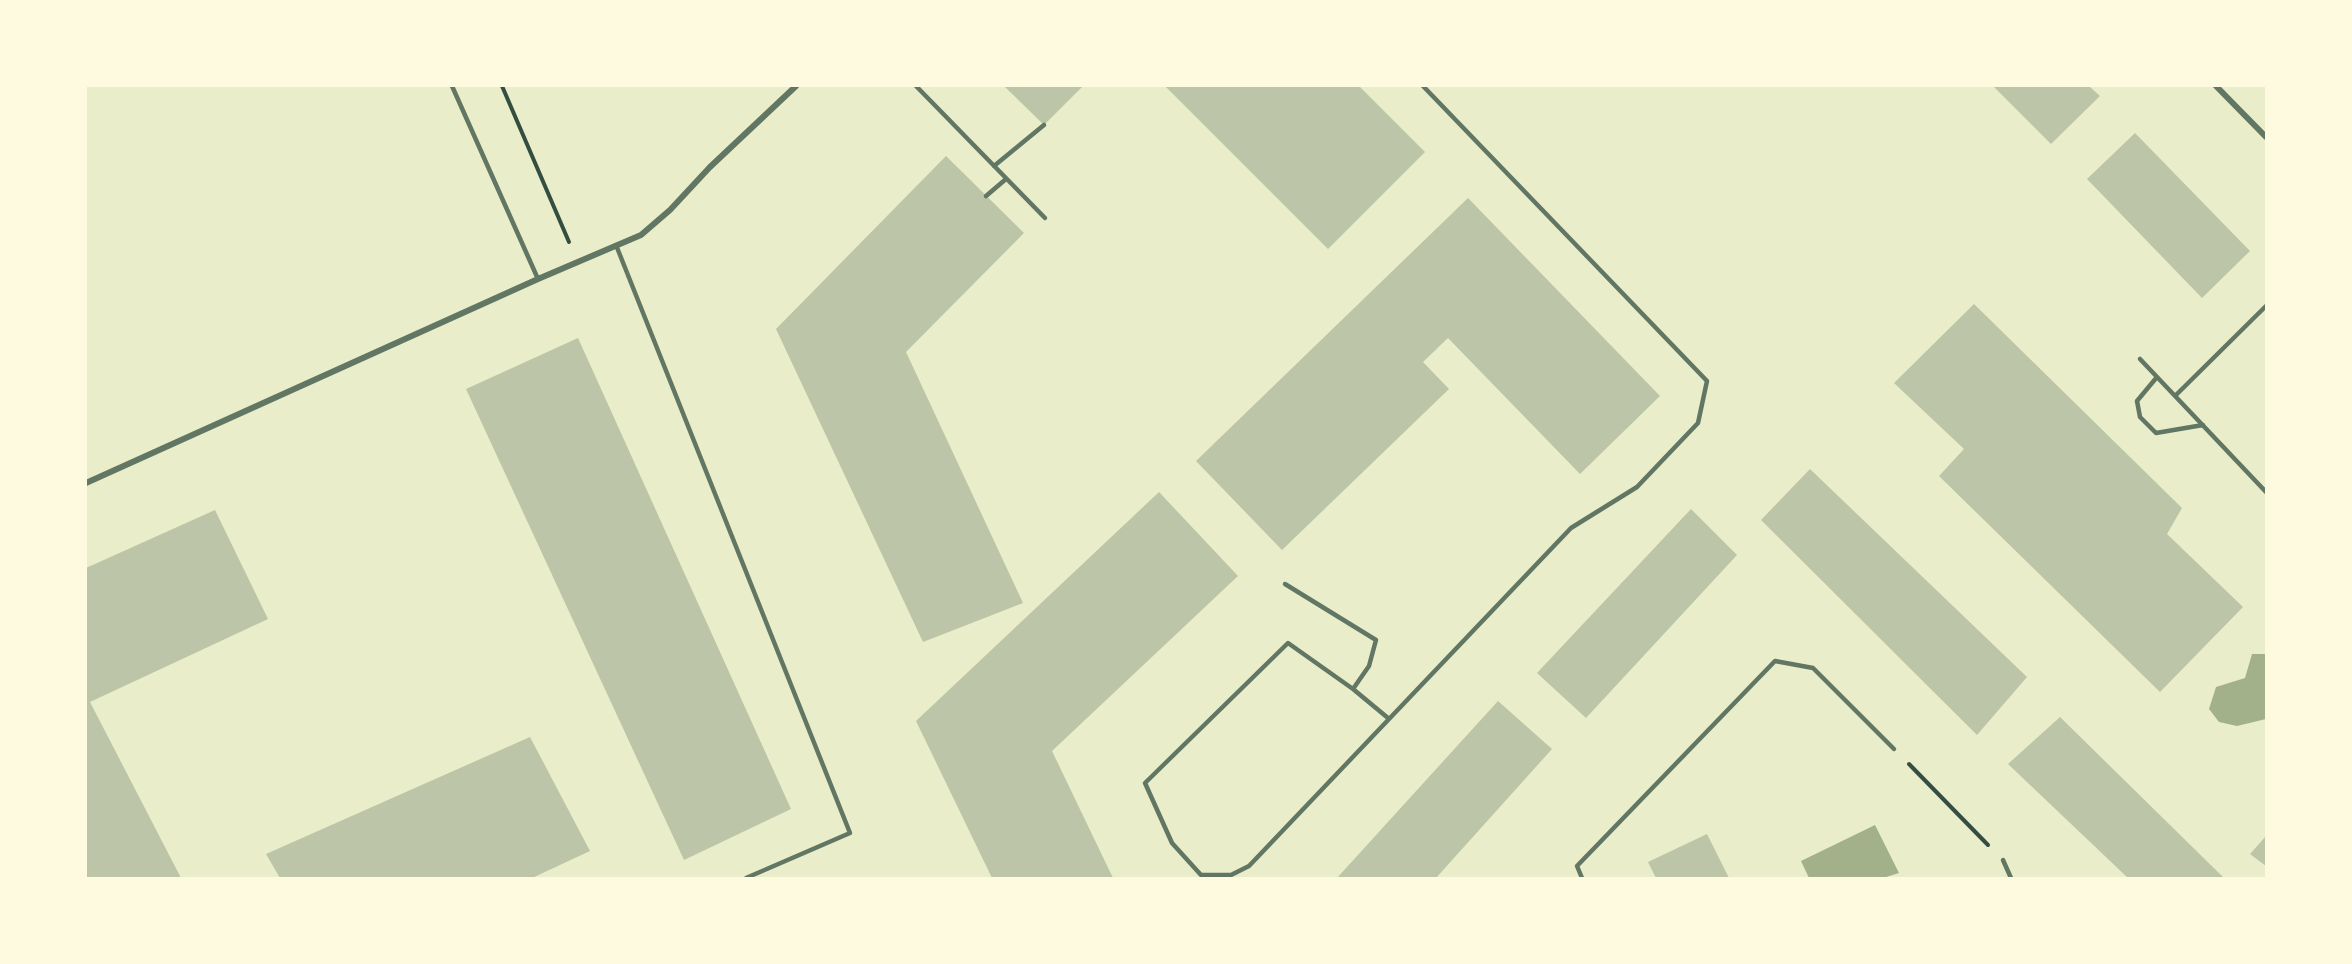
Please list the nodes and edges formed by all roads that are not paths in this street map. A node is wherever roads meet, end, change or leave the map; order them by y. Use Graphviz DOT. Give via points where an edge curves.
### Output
graph roads {
  1 [pos="452,86"];
  2 [pos="796,86"];
  3 [pos="916,86"];
  4 [pos="1423,86"];
  5 [pos="2216,86"];
  6 [pos="1044,125"];
  7 [pos="2266,138"];
  8 [pos="994,166"];
  9 [pos="1006,179"];
  10 [pos="986,196"];
  11 [pos="1045,218"];
  12 [pos="616,245"];
  13 [pos="538,279"];
  14 [pos="2266,306"];
  15 [pos="2140,359"];
  16 [pos="2157,377"];
  17 [pos="2175,396"];
  18 [pos="2203,425"];
  19 [pos="86,483"];
  20 [pos="2266,492"];
  21 [pos="1285,584"];
  22 [pos="1353,689"];
  23 [pos="1388,718"];
  24 [pos="1894,749"];
  25 [pos="2003,860"];
  26 [pos="746,879"];
  27 [pos="1582,879"];
  28 [pos="2011,879"];
  1 -- 13 [label="lane"];
  2 -- 12 [label="street" via="670,210 641,235"];
  3 -- 8 [label="lane"];
  4 -- 23 [label="lane" via="1707,381 1698,423 1637,487 1571,528"];
  5 -- 7 [label="street"];
  6 -- 8 [label="lane"];
  8 -- 9 [label="lane"];
  9 -- 10 [label="lane"];
  9 -- 11 [label="lane"];
  12 -- 13 [label="street"];
  12 -- 26 [label="lane" via="850,832"];
  13 -- 19 [label="street"];
  14 -- 17 [label="lane"];
  15 -- 16 [label="lane"];
  16 -- 17 [label="lane"];
  16 -- 18 [label="lane" via="2137,401 2140,417 2156,433"];
  17 -- 18 [label="lane"];
  18 -- 20 [label="lane"];
  21 -- 22 [label="lane" via="1376,640 1369,666"];
  22 -- 23 [label="lane"];
  22 -- 23 [label="lane" via="1288,644 1145,783 1172,843 1201,875 1231,875 1249,866"];
  24 -- 27 [label="lane" via="1814,668 1775,661 1577,866"];
  25 -- 28 [label="lane"];
}
